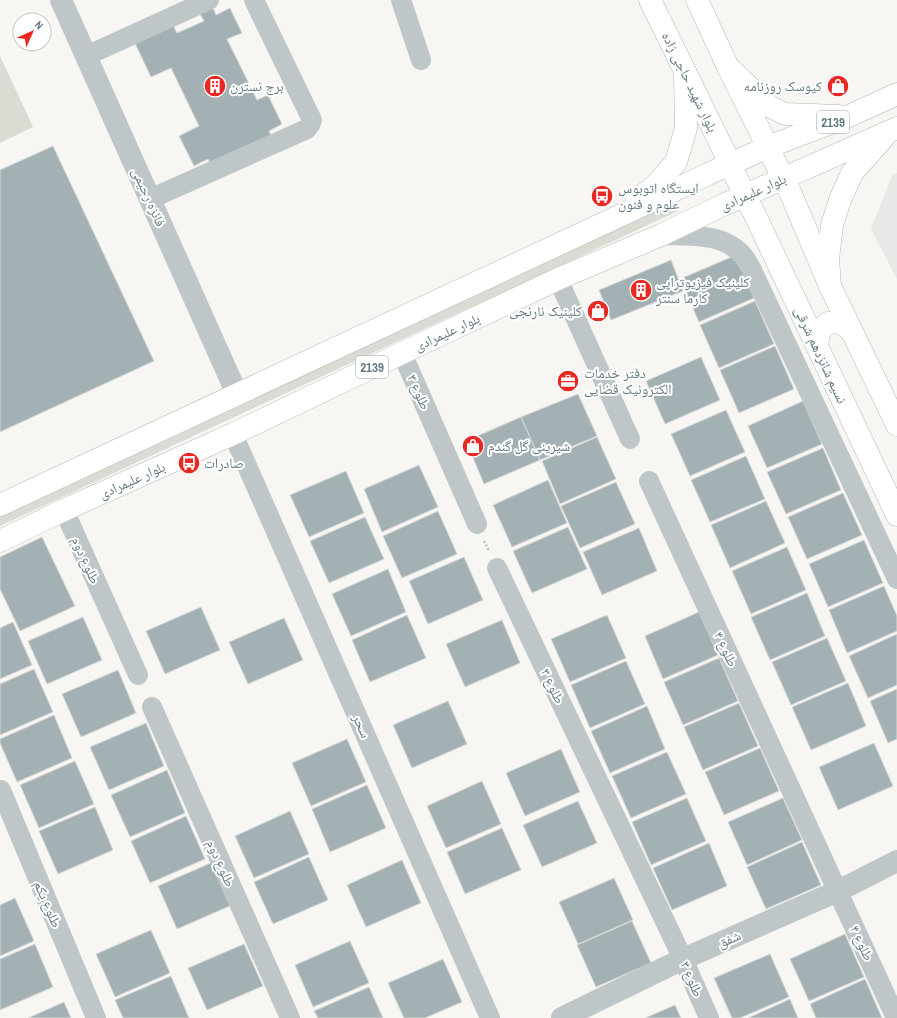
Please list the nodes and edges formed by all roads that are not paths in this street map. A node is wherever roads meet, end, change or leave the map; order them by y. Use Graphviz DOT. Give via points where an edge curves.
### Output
graph roads {
  1 [pos="61,0"];
  2 [pos="209,0"];
  3 [pos="254,0"];
  4 [pos="401,0"];
  5 [pos="650,0"];
  6 [pos="696,0"];
  7 [pos="86,56"];
  8 [pos="421,60"];
  9 [pos="728,67"];
  10 [pos="685,71"];
  11 [pos="897,94"];
  12 [pos="849,116"];
  13 [pos="893,130"];
  14 [pos="768,147"];
  15 [pos="730,165"];
  16 [pos="784,179"];
  17 [pos="745,196"];
  18 [pos="150,199"];
  19 [pos="610,220"];
  20 [pos="660,235"];
  21 [pos="558,279"];
  22 [pos="830,286"];
  23 [pos="851,330"];
  24 [pos="817,346"];
  25 [pos="402,353"];
  26 [pos="237,394"];
  27 [pos="897,424"];
  28 [pos="233,434"];
  29 [pos="630,439"];
  30 [pos="649,481"];
  31 [pos="0,504"];
  32 [pos="64,510"];
  33 [pos="897,515"];
  34 [pos="477,524"];
  35 [pos="0,541"];
  36 [pos="497,568"];
  37 [pos="897,579"];
  38 [pos="138,675"];
  39 [pos="152,707"];
  40 [pos="1,790"];
  41 [pos="897,861"];
  42 [pos="838,891"];
  43 [pos="683,959"];
  44 [pos="96,1018"];
  45 [pos="290,1018"];
  46 [pos="490,1018"];
  47 [pos="562,1018"];
  48 [pos="708,1018"];
  49 [pos="896,1018"];
  1 -- 7 [label="street, فائزه رحیمی"];
  2 -- 7 [label="street"];
  3 -- 18 [label="street" via="312,120 310,125 307,129"];
  4 -- 8 [label="street"];
  5 -- 10 [label="main road, بلوار شهید حاجی زاده"];
  6 -- 9 [label="main road"];
  7 -- 18 [label="street, فائزه رحیمی"];
  9 -- 12 [label="main road" via="769,106 785,114"];
  9 -- 14 [label="main road"];
  10 -- 15 [label="main road, بلوار شهید حاجی زاده"];
  10 -- 19 [label="main road" via="686,128 676,162 656,185"];
  11 -- 12 [label="main road, 2139"];
  12 -- 14 [label="main road, 2139"];
  13 -- 16 [label="main road, بلوار علیمرادی / 2139"];
  13 -- 22 [label="main road" via="852,173 840,200 832,224 828,259"];
  14 -- 15 [label="main road"];
  14 -- 16 [label="main road"];
  15 -- 17 [label="main road, بلوار شهید حاجی زاده"];
  15 -- 19 [label="main road, 2139"];
  16 -- 17 [label="main road, بلوار علیمرادی"];
  16 -- 22 [label="main road"];
  17 -- 20 [label="main road, بلوار علیمرادی / 2139"];
  17 -- 24 [label="main road, نسیم شانزدهم شرقی"];
  18 -- 26 [label="street, فائزه رحیمی"];
  19 -- 26 [label="main road, 2139"];
  20 -- 21 [label="main road, بلوار علیمرادی / 2139"];
  20 -- 37 [label="street" via="713,238 724,242 744,257"];
  21 -- 25 [label="main road, بلوار علیمرادی / 2139"];
  21 -- 29 [label="street"];
  22 -- 23 [label="main road"];
  23 -- 24 [label="main road" via="839,322 828,323 819,331"];
  23 -- 27 [label="main road"];
  24 -- 33 [label="main road, نسیم شانزدهم شرقی"];
  25 -- 28 [label="main road, بلوار علیمرادی / 2139"];
  25 -- 34 [label="street, طلوع ۳"];
  26 -- 31 [label="main road, 2139"];
  28 -- 32 [label="main road, بلوار علیمرادی / 2139"];
  28 -- 46 [label="street, سحر"];
  30 -- 42 [label="street, طلوع ۴"];
  32 -- 35 [label="main road, بلوار علیمرادی / 2139"];
  32 -- 38 [label="street, طلوع دوم"];
  36 -- 43 [label="street, طلوع ۳"];
  39 -- 45 [label="street, طلوع دوم"];
  40 -- 44 [label="street, طلوع یکم"];
  41 -- 42 [label="street, شفق"];
  42 -- 43 [label="street, شفق"];
  42 -- 49 [label="street, طلوع ۴"];
  43 -- 47 [label="street, شفق"];
  43 -- 48 [label="street, طلوع ۳"];
}
